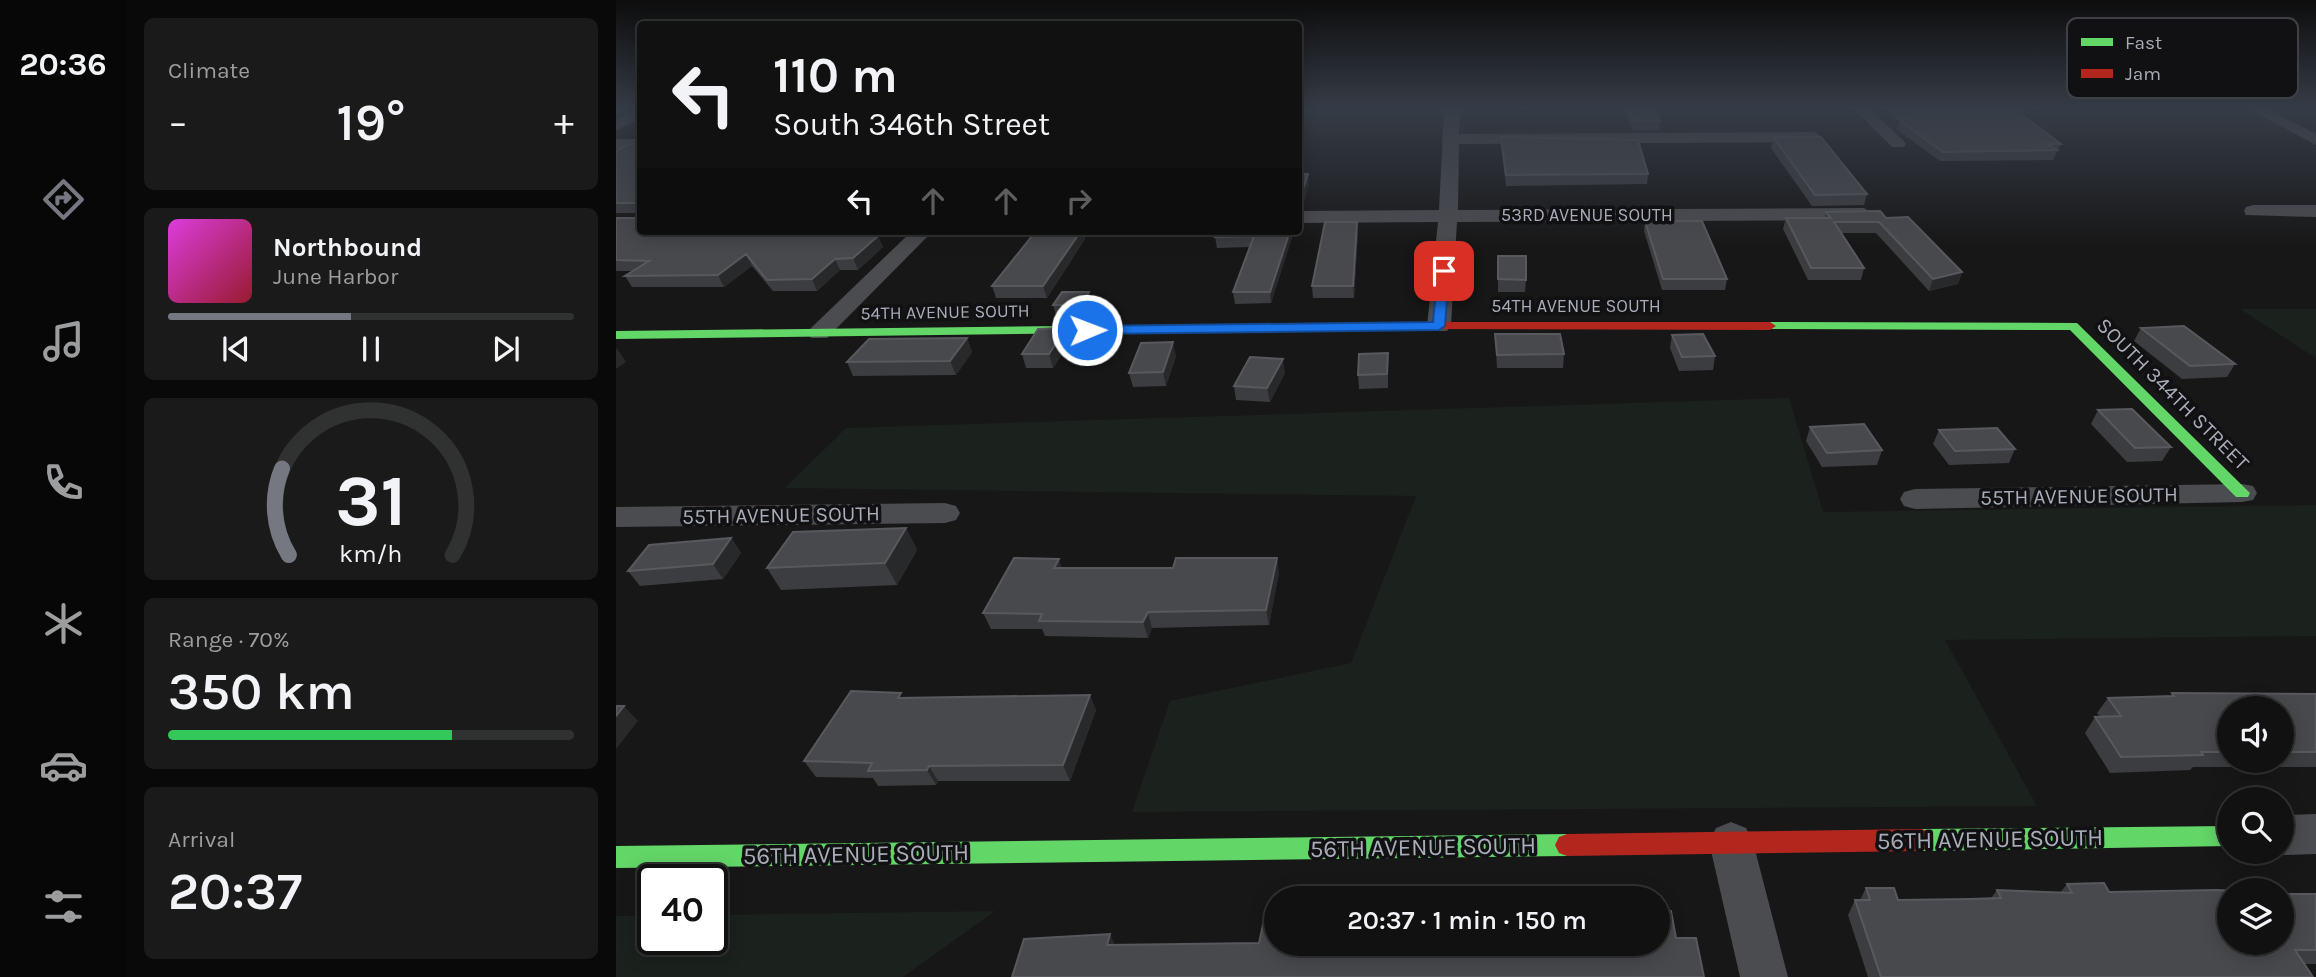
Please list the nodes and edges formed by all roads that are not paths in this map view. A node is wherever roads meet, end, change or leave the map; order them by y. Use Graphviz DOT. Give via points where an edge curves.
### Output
graph roads {
  1 [pos="1450,155"];
  2 [pos="2253,211"];
  3 [pos="2316,211"];
  4 [pos="1875,214"];
  5 [pos="1448,216"];
  6 [pos="1302,217"];
  7 [pos="919,235"];
  8 [pos="1439,326"];
  9 [pos="2073,326"];
  10 [pos="819,333"];
  11 [pos="616,335"];
  12 [pos="2242,493"];
  13 [pos="1915,499"];
  14 [pos="945,513"];
  15 [pos="616,517"];
  16 [pos="2316,834"];
  17 [pos="2294,835"];
  18 [pos="2217,836"];
  19 [pos="1731,842"];
  20 [pos="616,858"];
  21 [pos="1764,977"];
  1 -- 5 [label="street"];
  2 -- 3 [label="street"];
  4 -- 5 [label="street, 53RD AVENUE SOUTH"];
  5 -- 6 [label="street, 53RD AVENUE SOUTH"];
  5 -- 8 [label="street"];
  7 -- 10 [label="street"];
  8 -- 9 [label="street, 54TH AVENUE SOUTH"];
  8 -- 10 [label="street, 54TH AVENUE SOUTH"];
  9 -- 12 [label="street, SOUTH 344TH STREET"];
  10 -- 11 [label="street, 54TH AVENUE SOUTH"];
  12 -- 13 [label="street, 55TH AVENUE SOUTH"];
  14 -- 15 [label="street, 55TH AVENUE SOUTH"];
  16 -- 17 [label="street"];
  18 -- 19 [label="street, 56TH AVENUE SOUTH"];
  19 -- 20 [label="street, 56TH AVENUE SOUTH"];
  19 -- 21 [label="street"];
}
